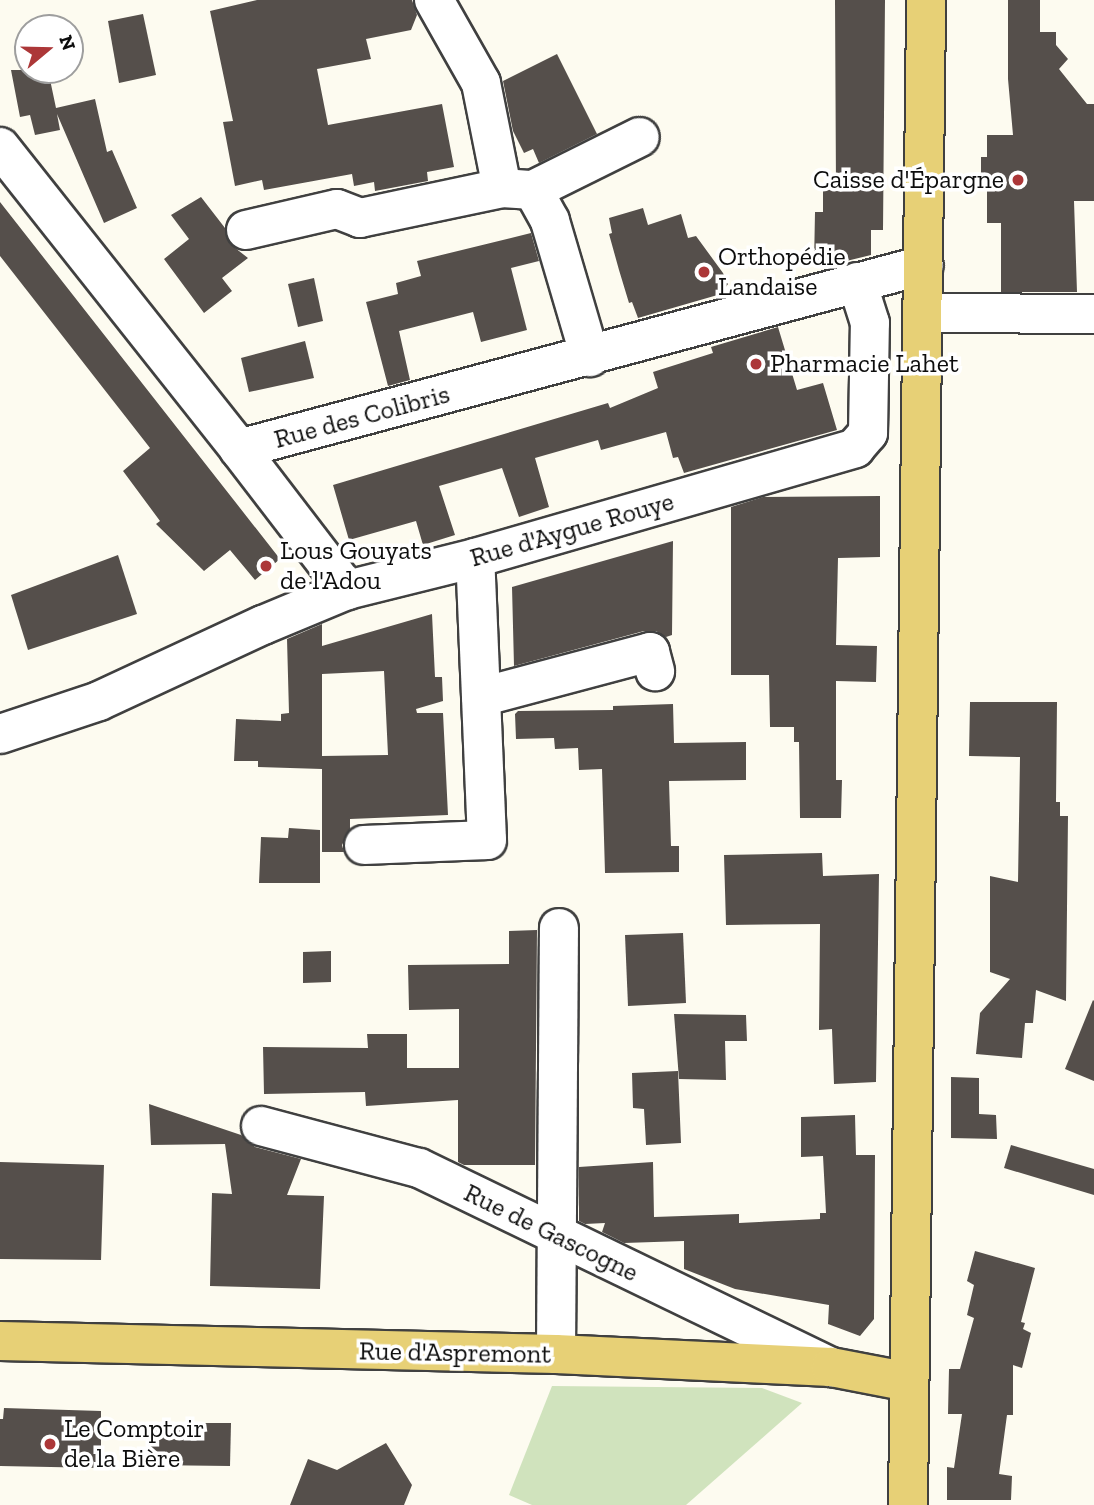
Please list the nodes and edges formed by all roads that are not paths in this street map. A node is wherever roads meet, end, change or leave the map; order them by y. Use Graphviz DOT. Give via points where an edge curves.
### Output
graph roads {
  1 [pos="434,0"];
  2 [pos="926,0"];
  3 [pos="640,137"];
  4 [pos="0,147"];
  5 [pos="518,189"];
  6 [pos="246,230"];
  7 [pos="924,265"];
  8 [pos="857,282"];
  9 [pos="1094,314"];
  10 [pos="923,320"];
  11 [pos="870,323"];
  12 [pos="590,357"];
  13 [pos="239,449"];
  14 [pos="475,558"];
  15 [pos="346,590"];
  16 [pos="655,671"];
  17 [pos="481,697"];
  18 [pos="0,734"];
  19 [pos="364,845"];
  20 [pos="559,928"];
  21 [pos="261,1126"];
  22 [pos="556,1236"];
  23 [pos="0,1341"];
  24 [pos="556,1354"];
  25 [pos="831,1367"];
  26 [pos="909,1382"];
  27 [pos="907,1496"];
  1 -- 5 [label="street" via="481,83"];
  2 -- 7 [label="main road"];
  3 -- 5 [label="street"];
  4 -- 13 [label="street, Rue des Colibris"];
  5 -- 6 [label="street" via="360,218 337,209"];
  5 -- 12 [label="street" via="550,221"];
  7 -- 8 [label="street, Rue des Colibris"];
  7 -- 10 [label="main road"];
  8 -- 11 [label="street"];
  8 -- 12 [label="street, Rue des Colibris"];
  9 -- 10 [label="street"];
  10 -- 11 [label="street"];
  10 -- 26 [label="main road"];
  11 -- 14 [label="street, Rue d'Aygue Rouye" via="868,433 855,448"];
  12 -- 13 [label="street, Rue des Colibris"];
  13 -- 15 [label="street"];
  14 -- 15 [label="street, Rue d'Aygue Rouye"];
  14 -- 17 [label="street"];
  15 -- 18 [label="street, Rue d'Aygue Rouye" via="99,701"];
  16 -- 17 [label="street" via="650,652"];
  17 -- 19 [label="street" via="487,840"];
  20 -- 22 [label="street"];
  21 -- 22 [label="street, Rue de Gascogne" via="419,1168"];
  22 -- 24 [label="street"];
  22 -- 25 [label="street, Rue de Gascogne"];
  23 -- 24 [label="main road, Rue d'Aspremont"];
  24 -- 25 [label="main road, Rue d'Aspremont"];
  25 -- 26 [label="main road, Rue d'Aspremont"];
  26 -- 27 [label="main road"];
}
